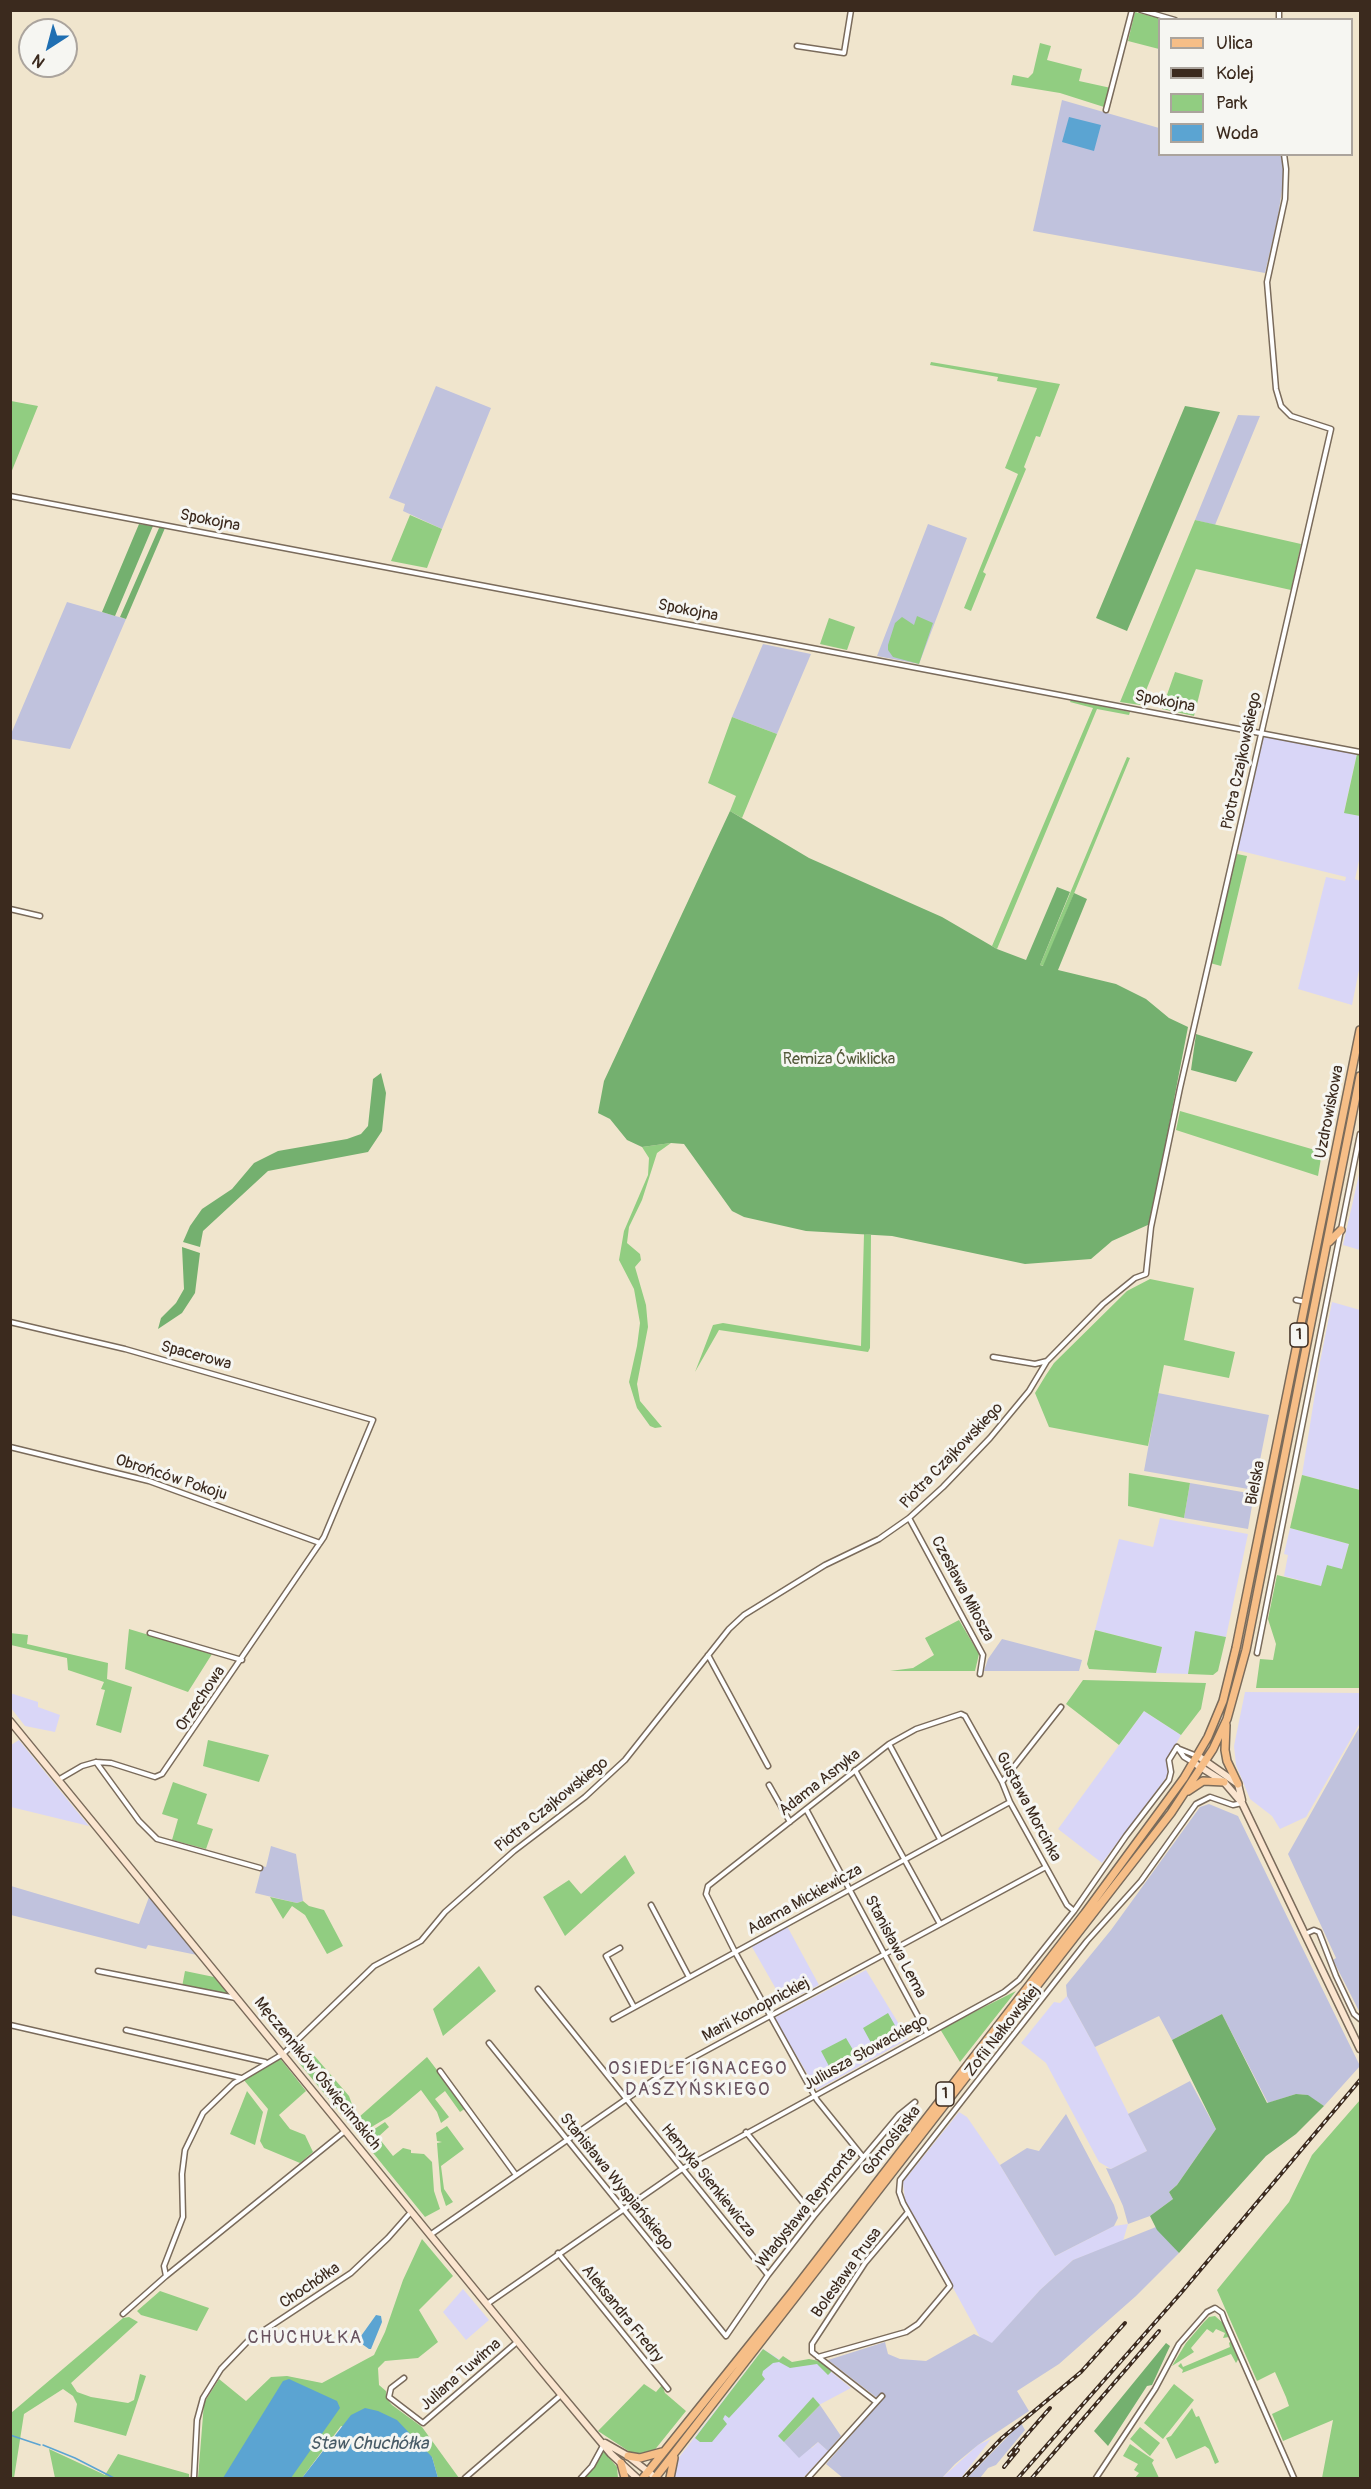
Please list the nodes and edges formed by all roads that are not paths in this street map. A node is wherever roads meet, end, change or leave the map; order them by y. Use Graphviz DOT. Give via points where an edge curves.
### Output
graph roads {
  1 [pos="851,10"];
  2 [pos="1132,10"];
  3 [pos="1141,10"];
  4 [pos="1168,18"];
  5 [pos="797,46"];
  6 [pos="1106,110"];
  7 [pos="1284,156"];
  8 [pos="10,496"];
  9 [pos="1263,733"];
  10 [pos="1360,752"];
  11 [pos="10,909"];
  12 [pos="40,916"];
  13 [pos="1360,1029"];
  14 [pos="1360,1076"];
  15 [pos="1360,1134"];
  16 [pos="1326,1201"];
  17 [pos="1335,1202"];
  18 [pos="1341,1230"];
  19 [pos="1328,1245"];
  20 [pos="1296,1300"];
  21 [pos="1306,1302"];
  22 [pos="10,1322"];
  23 [pos="993,1357"];
  24 [pos="1047,1361"];
  25 [pos="374,1420"];
  26 [pos="10,1447"];
  27 [pos="909,1518"];
  28 [pos="320,1543"];
  29 [pos="150,1633"];
  30 [pos="1257,1653"];
  31 [pos="708,1655"];
  32 [pos="242,1660"];
  33 [pos="980,1674"];
  34 [pos="1060,1707"];
  35 [pos="961,1714"];
  36 [pos="1227,1719"];
  37 [pos="10,1721"];
  38 [pos="889,1744"];
  39 [pos="1176,1748"];
  40 [pos="1196,1760"];
  41 [pos="96,1762"];
  42 [pos="1204,1764"];
  43 [pos="768,1766"];
  44 [pos="854,1770"];
  45 [pos="58,1780"];
  46 [pos="1002,1782"];
  47 [pos="1224,1782"];
  48 [pos="1238,1784"];
  49 [pos="769,1785"];
  50 [pos="1185,1793"];
  51 [pos="1010,1802"];
  52 [pos="1242,1803"];
  53 [pos="806,1809"];
  54 [pos="790,1822"];
  55 [pos="940,1839"];
  56 [pos="904,1859"];
  57 [pos="1046,1867"];
  58 [pos="260,1868"];
  59 [pos="850,1888"];
  60 [pos="651,1905"];
  61 [pos="1074,1911"];
  62 [pos="940,1924"];
  63 [pos="1305,1934"];
  64 [pos="620,1948"];
  65 [pos="735,1952"];
  66 [pos="885,1953"];
  67 [pos="98,1971"];
  68 [pos="1047,1973"];
  69 [pos="689,1977"];
  70 [pos="1057,1981"];
  71 [pos="538,1989"];
  72 [pos="237,1999"];
  73 [pos="634,2007"];
  74 [pos="771,2016"];
  75 [pos="613,2019"];
  76 [pos="1360,2019"];
  77 [pos="10,2025"];
  78 [pos="126,2030"];
  79 [pos="927,2033"];
  80 [pos="489,2043"];
  81 [pos="1360,2049"];
  82 [pos="283,2054"];
  83 [pos="266,2062"];
  84 [pos="440,2071"];
  85 [pos="241,2078"];
  86 [pos="815,2095"];
  87 [pos="626,2099"];
  88 [pos="915,2102"];
  89 [pos="345,2130"];
  90 [pos="746,2132"];
  91 [pos="567,2140"];
  92 [pos="863,2157"];
  93 [pos="682,2169"];
  94 [pos="516,2175"];
  95 [pos="622,2209"];
  96 [pos="411,2211"];
  97 [pos="908,2212"];
  98 [pos="814,2216"];
  99 [pos="430,2235"];
  100 [pos="558,2253"];
  101 [pos="768,2275"];
  102 [pos="166,2276"];
  103 [pos="487,2304"];
  104 [pos="123,2314"];
  105 [pos="726,2336"];
  106 [pos="517,2342"];
  107 [pos="818,2357"];
  108 [pos="404,2378"];
  109 [pos="668,2389"];
  110 [pos="561,2395"];
  111 [pos="882,2396"];
  112 [pos="876,2402"];
  113 [pos="604,2443"];
  114 [pos="664,2451"];
  115 [pos="675,2452"];
  116 [pos="628,2456"];
  117 [pos="621,2463"];
  118 [pos="649,2471"];
  119 [pos="194,2478"];
  120 [pos="465,2478"];
  121 [pos="581,2478"];
  122 [pos="625,2478"];
  123 [pos="637,2478"];
  124 [pos="643,2478"];
  125 [pos="655,2478"];
  126 [pos="670,2478"];
  127 [pos="808,2478"];
  128 [pos="1096,2478"];
  129 [pos="1294,2478"];
  1 -- 5 [label="street" via="844,53"];
  2 -- 6 [label="street"];
  3 -- 4 [label="street"];
  7 -- 9 [label="street, Piotra Czajkowskiego" via="1285,199 1267,282 1276,389 1281,406 1291,416 1331,429"];
  8 -- 9 [label="street, Spokojna"];
  9 -- 10 [label="street, Spokojna"];
  9 -- 24 [label="street, Piotra Czajkowskiego" via="1180,1088 1151,1227 1146,1274 1135,1278 1103,1304"];
  11 -- 12 [label="street"];
  13 -- 16 [label="main road, Uzdrowiskowa / 1"];
  14 -- 17 [label="main road, Uzdrowiskowa / 1"];
  15 -- 18 [label="street"];
  16 -- 21 [label="main road, Bielska / 1"];
  17 -- 19 [label="main road, Bielska / 1"];
  18 -- 19 [label="main road"];
  18 -- 30 [label="street"];
  19 -- 36 [label="main road, Bielska / 1" via="1246,1650"];
  20 -- 21 [label="street"];
  21 -- 40 [label="main road, Bielska / 1" via="1230,1673 1216,1720"];
  22 -- 25 [label="street, Spacerowa" via="135,1352"];
  23 -- 24 [label="street" via="1035,1364"];
  24 -- 27 [label="street, Piotra Czajkowskiego" via="1029,1391 990,1438"];
  25 -- 28 [label="street, Orzechowa"];
  26 -- 28 [label="street, Obrońców Pokoju" via="149,1481"];
  27 -- 31 [label="street, Piotra Czajkowskiego" via="744,1615"];
  27 -- 33 [label="street, Czesława Miłosza" via="983,1655"];
  28 -- 32 [label="street, Orzechowa"];
  29 -- 32 [label="street"];
  31 -- 43 [label="street"];
  31 -- 82 [label="street, Piotra Czajkowskiego" via="617,1768 453,1904 421,1941 374,1966"];
  32 -- 41 [label="street, Orzechowa" via="162,1774 155,1777"];
  34 -- 46 [label="street"];
  35 -- 38 [label="street, Adama Asnyka" via="916,1729"];
  35 -- 46 [label="street, Gustawa Morcinka"];
  36 -- 42 [label="main road, Bielska / 1"];
  36 -- 48 [label="main road" via="1225,1750"];
  37 -- 45 [label="main road, Męczenników Oświęcimskich"];
  38 -- 44 [label="street, Adama Asnyka"];
  38 -- 55 [label="street"];
  39 -- 40 [label="street" via="1184,1757"];
  39 -- 40 [label="street" via="1188,1750"];
  39 -- 61 [label="street, Juliusza Słowackiego" via="1169,1760 1169,1780"];
  40 -- 42 [label="main road"];
  40 -- 114 [label="main road, Górnośląska / 1" via="1070,1932"];
  41 -- 45 [label="street"];
  41 -- 58 [label="street" via="157,1839"];
  42 -- 47 [label="main road"];
  42 -- 48 [label="main road"];
  42 -- 50 [label="main road, Górnośląska / 1"];
  44 -- 53 [label="street, Adama Asnyka"];
  44 -- 56 [label="street"];
  45 -- 72 [label="main road, Męczenników Oświęcimskich"];
  46 -- 51 [label="street, Gustawa Morcinka"];
  47 -- 50 [label="main road" via="1203,1781"];
  47 -- 52 [label="main road"];
  48 -- 52 [label="main road"];
  49 -- 54 [label="street"];
  50 -- 68 [label="main road, Górnośląska / 1"];
  51 -- 55 [label="street, Adama Mickiewicza"];
  51 -- 57 [label="street, Gustawa Morcinka"];
  52 -- 63 [label="main road"];
  52 -- 70 [label="street, Zofii Nałkowskiej" via="1233,1805 1210,1797 1196,1804 1141,1881"];
  53 -- 54 [label="street, Adama Asnyka"];
  53 -- 59 [label="street, Stanisława Lema"];
  54 -- 65 [label="street, Adama Asnyka" via="705,1889"];
  55 -- 56 [label="street, Adama Mickiewicza"];
  56 -- 59 [label="street, Adama Mickiewicza"];
  56 -- 62 [label="street"];
  57 -- 61 [label="street, Gustawa Morcinka"];
  57 -- 62 [label="street, Marii Konopnickiej"];
  59 -- 65 [label="street, Adama Mickiewicza"];
  59 -- 66 [label="street, Stanisława Lema"];
  60 -- 69 [label="street"];
  61 -- 79 [label="street, Juliusza Słowackiego" via="1019,1980"];
  62 -- 66 [label="street, Marii Konopnickiej"];
  63 -- 76 [label="street" via="1319,1932 1340,1985"];
  63 -- 81 [label="main road"];
  64 -- 73 [label="street" via="606,1956"];
  65 -- 69 [label="street, Adama Mickiewicza"];
  65 -- 74 [label="street"];
  66 -- 74 [label="street, Marii Konopnickiej"];
  66 -- 79 [label="street, Stanisława Lema"];
  67 -- 72 [label="street"];
  68 -- 70 [label="street"];
  68 -- 115 [label="main road, Górnośląska / 1"];
  69 -- 73 [label="street, Adama Mickiewicza"];
  70 -- 97 [label="street, Zofii Nałkowskiej" via="900,2180 899,2192"];
  71 -- 87 [label="street, Henryka Sienkiewicza"];
  72 -- 82 [label="main road, Męczenników Oświęcimskich"];
  73 -- 75 [label="street, Adama Mickiewicza"];
  74 -- 86 [label="street"];
  74 -- 87 [label="street, Marii Konopnickiej"];
  77 -- 85 [label="street"];
  78 -- 83 [label="street"];
  79 -- 86 [label="street, Juliusza Słowackiego"];
  80 -- 91 [label="street, Stanisława Wyspiańskiego"];
  82 -- 83 [label="street, Piotra Czajkowskiego"];
  82 -- 89 [label="main road, Męczenników Oświęcimskich"];
  83 -- 85 [label="street, Piotra Czajkowskiego"];
  84 -- 94 [label="street"];
  85 -- 102 [label="street, Piotra Czajkowskiego" via="203,2113 185,2150 183,2217 164,2266"];
  86 -- 90 [label="street, Juliusza Słowackiego"];
  86 -- 92 [label="street"];
  87 -- 91 [label="street, Marii Konopnickiej"];
  87 -- 93 [label="street, Henryka Sienkiewicza"];
  88 -- 92 [label="street, Władysława Reymonta"];
  89 -- 96 [label="main road, Męczenników Oświęcimskich"];
  89 -- 102 [label="street"];
  90 -- 93 [label="street, Juliusza Słowackiego"];
  90 -- 98 [label="street"];
  91 -- 94 [label="street, Marii Konopnickiej"];
  91 -- 95 [label="street, Stanisława Wyspiańskiego"];
  92 -- 98 [label="street, Władysława Reymonta"];
  93 -- 95 [label="street, Juliusza Słowackiego"];
  93 -- 101 [label="street, Henryka Sienkiewicza"];
  94 -- 99 [label="street, Marii Konopnickiej"];
  95 -- 100 [label="street, Juliusza Słowackiego"];
  95 -- 105 [label="street, Stanisława Wyspiańskiego"];
  96 -- 99 [label="main road, Męczenników Oświęcimskich"];
  96 -- 119 [label="street, Chochółka" via="351,2273 248,2341 220,2369 203,2398 197,2420"];
  97 -- 107 [label="street, Bolesława Prusa" via="865,2263 812,2344 812,2352"];
  97 -- 107 [label="street, Zofii Nałkowskiej" via="950,2286 918,2324 906,2332"];
  98 -- 101 [label="street, Władysława Reymonta"];
  99 -- 103 [label="main road, Męczenników Oświęcimskich"];
  100 -- 103 [label="street, Juliusza Słowackiego"];
  100 -- 109 [label="street, Aleksandra Fredry"];
  101 -- 105 [label="street, Władysława Reymonta"];
  102 -- 104 [label="street"];
  103 -- 106 [label="main road, Męczenników Oświęcimskich"];
  106 -- 108 [label="street, Juliana Tuwima" via="423,2423 390,2400 390,2391"];
  106 -- 110 [label="main road, Męczenników Oświęcimskich"];
  107 -- 112 [label="street"];
  110 -- 113 [label="main road, Męczenników Oświęcimskich"];
  110 -- 120 [label="street"];
  111 -- 112 [label="street"];
  112 -- 127 [label="street"];
  113 -- 116 [label="main road, Męczenników Oświęcimskich"];
  113 -- 117 [label="main road, Męczenników Oświęcimskich"];
  113 -- 121 [label="street"];
  114 -- 116 [label="main road" via="645,2458"];
  114 -- 118 [label="main road, Górnośląska / 1"];
  115 -- 125 [label="main road, Górnośląska / 1"];
  115 -- 126 [label="main road"];
  116 -- 118 [label="main road, Męczenników Oświęcimskich"];
  117 -- 122 [label="main road"];
  117 -- 123 [label="main road, Męczenników Oświęcimskich"];
  118 -- 124 [label="main road, Górnośląska / 1"];
  118 -- 125 [label="main road, Męczenników Oświęcimskich"];
  128 -- 129 [label="street" via="1155,2390 1179,2344 1215,2308 1222,2313"];
}
